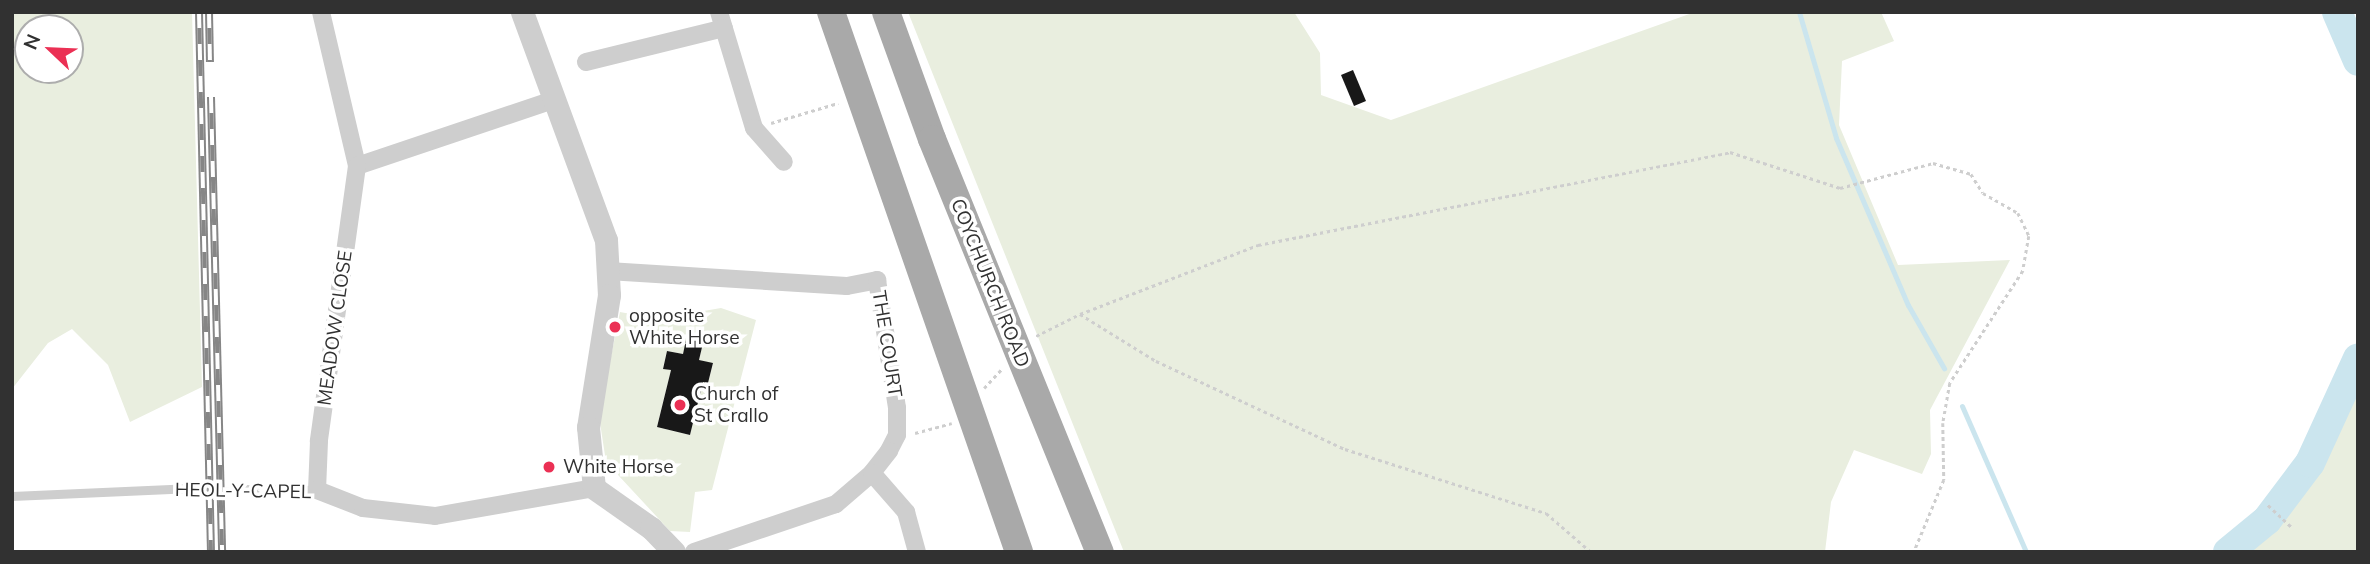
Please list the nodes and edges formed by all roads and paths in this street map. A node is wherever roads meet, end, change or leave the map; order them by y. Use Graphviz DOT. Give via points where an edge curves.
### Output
graph roads {
  1 [pos="321,12"];
  2 [pos="522,12"];
  3 [pos="831,12"];
  4 [pos="886,12"];
  5 [pos="722,20"];
  6 [pos="586,62"];
  7 [pos="552,100"];
  8 [pos="785,162"];
  9 [pos="357,166"];
  10 [pos="608,271"];
  11 [pos="1080,314"];
  12 [pos="1018,351"];
  13 [pos="969,404"];
  14 [pos="897,435"];
  15 [pos="872,473"];
  16 [pos="193,488"];
  17 [pos="594,488"];
  18 [pos="245,489"];
  19 [pos="317,491"];
  20 [pos="12,496"];
  21 [pos="2268,505"];
  22 [pos="2292,527"];
  23 [pos="674,552"];
  24 [pos="694,552"];
  25 [pos="917,552"];
  26 [pos="1020,552"];
  27 [pos="1100,552"];
  28 [pos="1591,552"];
  29 [pos="1914,552"];
  1 -- 9 [label="street, MEADOW CLOSE"];
  2 -- 7 [label="street"];
  3 -- 13 [label="main road"];
  4 -- 12 [label="main road, COYCHURCH ROAD"];
  5 -- 6 [label="street"];
  5 -- 8 [label="street" via="754,128"];
  7 -- 9 [label="street"];
  7 -- 10 [label="street" via="606,240"];
  9 -- 19 [label="street, MEADOW CLOSE" via="319,441"];
  10 -- 14 [label="street, THE COURT" via="847,286 877,280 893,363"];
  10 -- 17 [label="street" via="607,308 588,427"];
  11 -- 12 [label="path" via="1042,330"];
  11 -- 28 [label="path" via="1157,361 1345,449 1546,513"];
  11 -- 29 [label="path" via="1258,245 1730,152 1840,188 1933,163 1971,174 1983,193 2018,213 2029,236 2023,271 1950,383 1943,423 1944,480"];
  12 -- 13 [label="path"];
  12 -- 27 [label="main road, COYCHURCH ROAD"];
  13 -- 14 [label="path" via="958,420 925,433"];
  13 -- 26 [label="main road"];
  14 -- 15 [label="street"];
  15 -- 24 [label="street" via="836,504 815,514"];
  15 -- 25 [label="street" via="906,512"];
  16 -- 18 [label="path, HEOL-Y-CAPEL"];
  16 -- 20 [label="lane, HEOL-Y-CAPEL"];
  17 -- 19 [label="street, HEOL-Y-CAPEL" via="435,516 363,508"];
  17 -- 23 [label="street" via="651,528"];
  18 -- 19 [label="lane, HEOL-Y-CAPEL"];
  21 -- 22 [label="path"];
}
